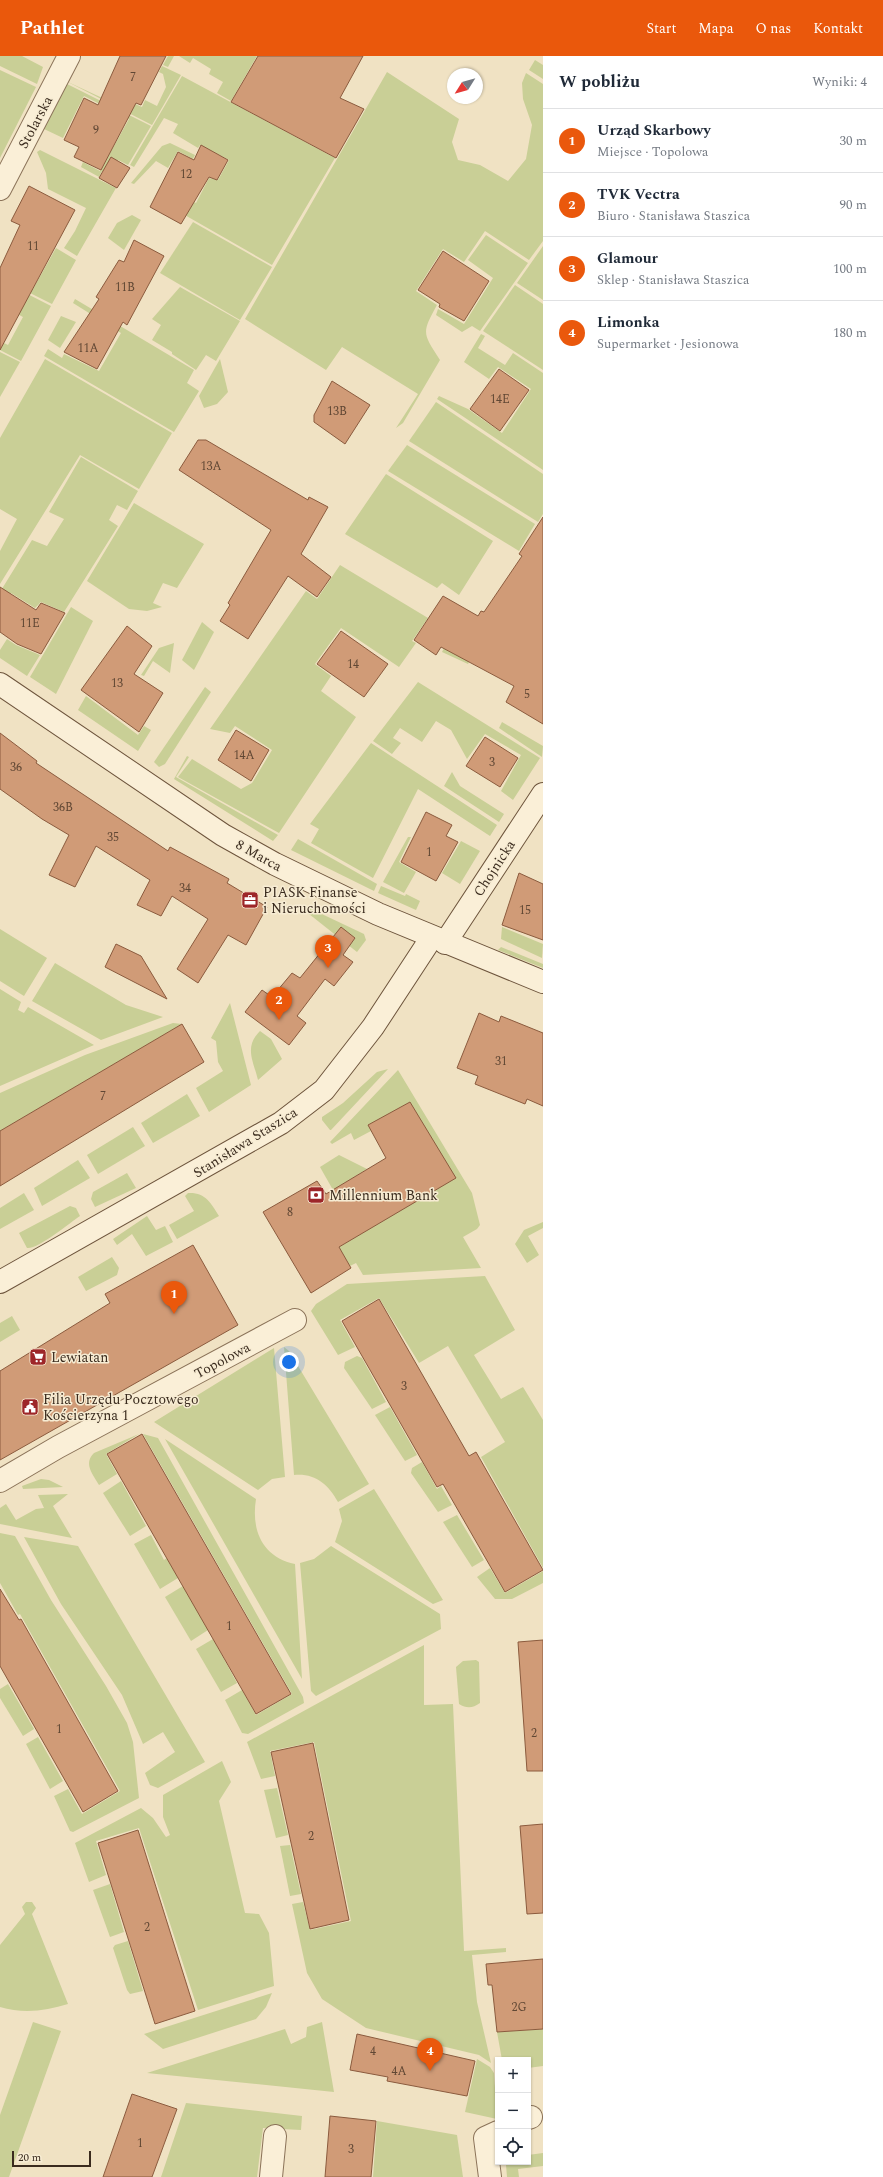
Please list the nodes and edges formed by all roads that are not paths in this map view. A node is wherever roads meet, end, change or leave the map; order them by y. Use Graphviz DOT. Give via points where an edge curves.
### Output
graph roads {
  1 [pos="69,56"];
  2 [pos="0,189"];
  3 [pos="0,684"];
  4 [pos="543,794"];
  5 [pos="439,940"];
  6 [pos="543,982"];
  7 [pos="0,1282"];
  8 [pos="295,1320"];
  9 [pos="0,1481"];
  10 [pos="495,2133"];
  11 [pos="275,2136"];
  12 [pos="271,2177"];
  13 [pos="490,2177"];
  1 -- 2 [label="street, Stolarska"];
  3 -- 5 [label="street, 8 Marca" via="223,835 309,882"];
  4 -- 5 [label="street, Chojnicka"];
  5 -- 6 [label="street, 8 Marca"];
  5 -- 7 [label="street, Stanisława Staszica" via="324,1090 281,1123"];
  8 -- 9 [label="street, Topolowa" via="58,1447"];
  10 -- 13 [label="street" via="485,2138"];
  11 -- 12 [label="street"];
}
